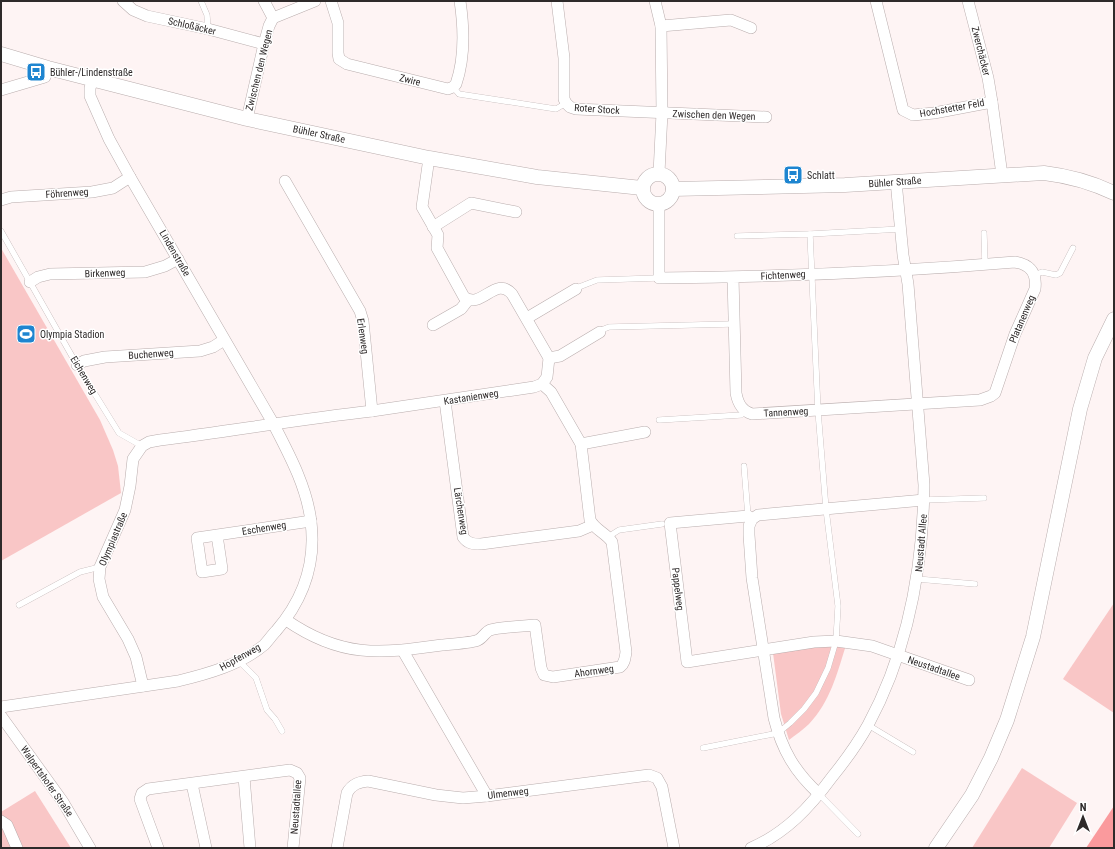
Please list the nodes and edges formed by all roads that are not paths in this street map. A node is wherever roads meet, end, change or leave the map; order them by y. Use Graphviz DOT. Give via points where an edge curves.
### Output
graph roads {
  1 [pos="123,1"];
  2 [pos="201,1"];
  3 [pos="264,1"];
  4 [pos="315,1"];
  5 [pos="332,1"];
  6 [pos="460,1"];
  7 [pos="557,1"];
  8 [pos="655,1"];
  9 [pos="876,1"];
  10 [pos="968,1"];
  11 [pos="273,18"];
  12 [pos="661,26"];
  13 [pos="751,28"];
  14 [pos="208,29"];
  15 [pos="264,44"];
  16 [pos="1,54"];
  17 [pos="48,68"];
  18 [pos="93,79"];
  19 [pos="453,87"];
  20 [pos="1,90"];
  21 [pos="992,102"];
  22 [pos="566,103"];
  23 [pos="662,113"];
  24 [pos="766,117"];
  25 [pos="247,119"];
  26 [pos="429,158"];
  27 [pos="659,173"];
  28 [pos="1002,175"];
  29 [pos="130,177"];
  30 [pos="285,181"];
  31 [pos="896,181"];
  32 [pos="642,188"];
  33 [pos="673,190"];
  34 [pos="1114,193"];
  35 [pos="1,200"];
  36 [pos="659,204"];
  37 [pos="516,212"];
  38 [pos="433,227"];
  39 [pos="901,229"];
  40 [pos="1,231"];
  41 [pos="984,233"];
  42 [pos="810,234"];
  43 [pos="737,236"];
  44 [pos="1073,248"];
  45 [pos="178,259"];
  46 [pos="985,264"];
  47 [pos="906,269"];
  48 [pos="811,274"];
  49 [pos="1035,275"];
  50 [pos="733,277"];
  51 [pos="660,278"];
  52 [pos="30,282"];
  53 [pos="578,288"];
  54 [pos="468,300"];
  55 [pos="527,318"];
  56 [pos="1114,319"];
  57 [pos="733,324"];
  58 [pos="433,325"];
  59 [pos="602,331"];
  60 [pos="224,340"];
  61 [pos="549,358"];
  62 [pos="77,365"];
  63 [pos="542,384"];
  64 [pos="444,401"];
  65 [pos="918,404"];
  66 [pos="372,411"];
  67 [pos="745,411"];
  68 [pos="818,411"];
  69 [pos="659,420"];
  70 [pos="273,423"];
  71 [pos="645,432"];
  72 [pos="581,444"];
  73 [pos="142,446"];
  74 [pos="744,466"];
  75 [pos="984,498"];
  76 [pos="924,500"];
  77 [pos="826,509"];
  78 [pos="750,518"];
  79 [pos="311,521"];
  80 [pos="662,524"];
  81 [pos="592,525"];
  82 [pos="217,535"];
  83 [pos="608,537"];
  84 [pos="100,567"];
  85 [pos="917,579"];
  86 [pos="975,584"];
  87 [pos="19,606"];
  88 [pos="286,620"];
  89 [pos="836,641"];
  90 [pos="763,650"];
  91 [pos="403,651"];
  92 [pos="898,655"];
  93 [pos="238,661"];
  94 [pos="969,680"];
  95 [pos="143,686"];
  96 [pos="1,707"];
  97 [pos="1,716"];
  98 [pos="868,726"];
  99 [pos="282,731"];
  100 [pos="778,733"];
  101 [pos="703,748"];
  102 [pos="913,752"];
  103 [pos="244,777"];
  104 [pos="192,784"];
  105 [pos="819,794"];
  106 [pos="487,796"];
  107 [pos="1,822"];
  108 [pos="858,834"];
  109 [pos="757,847"];
  110 [pos="17,848"];
  111 [pos="90,848"];
  112 [pos="158,848"];
  113 [pos="206,848"];
  114 [pos="250,848"];
  115 [pos="293,848"];
  116 [pos="337,848"];
  117 [pos="674,848"];
  118 [pos="936,848"];
  1 -- 14 [label="street, Schloßäcker" via="133,10 147,16"];
  2 -- 14 [label="lane" via="207,15"];
  3 -- 11 [label="street"];
  4 -- 11 [label="street, Zwischen den Wegen"];
  5 -- 19 [label="street, Zwire" via="338,23 339,59 347,64 441,88"];
  6 -- 19 [label="street" via="462,55"];
  7 -- 22 [label="street, Roter Stock" via="564,50"];
  8 -- 12 [label="street, Zwischen den Wegen"];
  9 -- 21 [label="street, Hochstetter Feld" via="903,110 913,115"];
  10 -- 21 [label="street, Zwerchäcker"];
  11 -- 15 [label="street, Zwischen den Wegen"];
  12 -- 13 [label="street" via="731,20"];
  12 -- 23 [label="street, Zwischen den Wegen"];
  14 -- 15 [label="street, Schloßäcker"];
  15 -- 25 [label="street, Zwischen den Wegen"];
  16 -- 17 [label="street, Bühler Straße"];
  17 -- 18 [label="street, Bühler Straße"];
  17 -- 20 [label="street" via="45,77"];
  18 -- 25 [label="street, Bühler Straße"];
  18 -- 29 [label="street, Lindenstraße" via="90,96 109,139"];
  19 -- 22 [label="lane" via="459,94 556,110"];
  21 -- 28 [label="street, Hochstetter Feld"];
  22 -- 23 [label="street, Roter Stock" via="576,109"];
  23 -- 24 [label="street, Zwischen den Wegen"];
  23 -- 27 [label="street, Zwischen den Wegen"];
  25 -- 26 [label="street, Bühler Straße"];
  26 -- 32 [label="street, Bühler Straße" via="537,177"];
  26 -- 38 [label="street" via="422,207"];
  27 -- 32 [label="street" via="647,177"];
  27 -- 33 [label="street" via="671,180"];
  28 -- 31 [label="street, Bühler Straße"];
  28 -- 34 [label="street, Bühler Straße" via="1058,175 1090,182"];
  29 -- 35 [label="street, Föhrenweg" via="113,188 92,192 11,197"];
  29 -- 45 [label="street, Lindenstraße"];
  30 -- 66 [label="street, Erlenweg" via="360,311"];
  31 -- 33 [label="street, Bühler Straße"];
  31 -- 39 [label="street, Neustadt Allee"];
  32 -- 36 [label="street" via="647,200"];
  33 -- 36 [label="street" via="669,199"];
  36 -- 51 [label="street"];
  37 -- 38 [label="street" via="471,203"];
  38 -- 54 [label="street" via="438,235 437,248"];
  39 -- 42 [label="lane"];
  39 -- 47 [label="street, Neustadt Allee"];
  40 -- 52 [label="lane, Eichenweg"];
  41 -- 46 [label="lane"];
  42 -- 43 [label="lane"];
  42 -- 48 [label="lane"];
  44 -- 49 [label="lane" via="1060,273 1056,275 1042,272"];
  45 -- 52 [label="street, Birkenweg" via="145,272 50,274"];
  45 -- 60 [label="street, Lindenstraße"];
  46 -- 47 [label="street"];
  46 -- 49 [label="street" via="1022,263"];
  47 -- 48 [label="street, Fichtenweg"];
  47 -- 65 [label="street, Neustadt Allee"];
  48 -- 50 [label="street, Fichtenweg"];
  48 -- 68 [label="lane"];
  49 -- 65 [label="street, Platanenweg" via="1035,289 1014,334 995,393 980,400"];
  50 -- 51 [label="street, Fichtenweg"];
  50 -- 57 [label="street"];
  51 -- 53 [label="lane, Fichtenweg" via="597,280"];
  52 -- 62 [label="lane, Eichenweg"];
  53 -- 55 [label="street"];
  54 -- 55 [label="street" via="474,300 497,288 505,288 512,294"];
  54 -- 58 [label="street" via="461,309"];
  55 -- 61 [label="street"];
  56 -- 118 [label="street" via="1095,358 1080,408 1033,636 1010,714 972,795"];
  57 -- 59 [label="lane" via="609,327"];
  57 -- 67 [label="street" via="736,393"];
  59 -- 61 [label="street" via="560,356"];
  60 -- 62 [label="street, Buchenweg" via="200,351 105,357"];
  60 -- 70 [label="street, Lindenstraße"];
  61 -- 63 [label="street" via="547,377"];
  62 -- 73 [label="lane, Eichenweg" via="119,433"];
  63 -- 64 [label="street, Kastanienweg"];
  63 -- 72 [label="street" via="551,392"];
  64 -- 66 [label="street, Kastanienweg"];
  64 -- 81 [label="street, Lärchenweg" via="463,537 466,541 481,544 579,532"];
  65 -- 68 [label="street, Tannenweg"];
  65 -- 76 [label="street, Neustadt Allee"];
  66 -- 70 [label="street"];
  67 -- 68 [label="street, Tannenweg" via="752,414"];
  67 -- 69 [label="lane" via="741,414"];
  68 -- 77 [label="lane"];
  70 -- 73 [label="street" via="160,440"];
  70 -- 79 [label="street, Hopfenweg" via="298,475"];
  71 -- 72 [label="street"];
  72 -- 81 [label="street"];
  73 -- 84 [label="street, Olympiastraße" via="133,459 125,510"];
  74 -- 78 [label="lane"];
  75 -- 76 [label="lane"];
  76 -- 77 [label="street, Pappelweg"];
  76 -- 85 [label="street, Neustadt Allee"];
  77 -- 78 [label="street, Pappelweg"];
  77 -- 89 [label="lane" via="838,606"];
  78 -- 90 [label="street" via="752,578"];
  78 -- 90 [label="street, Pappelweg" via="670,523 687,662"];
  79 -- 82 [label="street, Eschenweg"];
  79 -- 88 [label="street, Hopfenweg" via="312,556 306,581 299,600"];
  80 -- 83 [label="lane" via="620,530"];
  81 -- 83 [label="street"];
  83 -- 91 [label="street, Ahornweg" via="612,542 626,652 620,667 553,677 544,675 535,624 488,630 478,640"];
  84 -- 87 [label="lane" via="80,572"];
  84 -- 95 [label="street, Olympiastraße" via="99,579 103,597 128,639 136,657"];
  85 -- 86 [label="lane"];
  85 -- 92 [label="street, Neustadt Allee"];
  88 -- 91 [label="street, Ahornweg" via="312,637 358,651"];
  88 -- 93 [label="street, Hopfenweg" via="264,644"];
  89 -- 90 [label="street, Pappelweg"];
  89 -- 92 [label="street, Pappelweg" via="872,646"];
  89 -- 100 [label="lane" via="828,668 816,693 804,709"];
  90 -- 100 [label="street"];
  91 -- 106 [label="street"];
  92 -- 94 [label="street, Neustadtallee"];
  92 -- 98 [label="street, Neustadt Allee"];
  93 -- 95 [label="street, Hopfenweg" via="201,676"];
  93 -- 99 [label="lane" via="256,678 267,710"];
  95 -- 96 [label="street, Hopfenweg"];
  97 -- 111 [label="street, Walpertshofer Straße" via="63,802"];
  98 -- 102 [label="lane"];
  98 -- 105 [label="street, Neustadt Allee"];
  100 -- 101 [label="lane"];
  100 -- 105 [label="street" via="797,771"];
  103 -- 104 [label="street, Neustadtallee"];
  103 -- 114 [label="street"];
  103 -- 115 [label="street, Neustadtallee" via="290,770 300,778"];
  104 -- 112 [label="street, Neustadtallee" via="148,789 142,793 140,800"];
  104 -- 113 [label="street"];
  105 -- 108 [label="lane"];
  105 -- 109 [label="street, Neustadt Allee" via="794,821"];
  106 -- 116 [label="street, Ulmenweg" via="463,798 436,795 362,781 350,788 347,793"];
  106 -- 117 [label="street, Ulmenweg" via="649,775 657,778 662,787"];
  107 -- 110 [label="street" via="7,825"];
}
